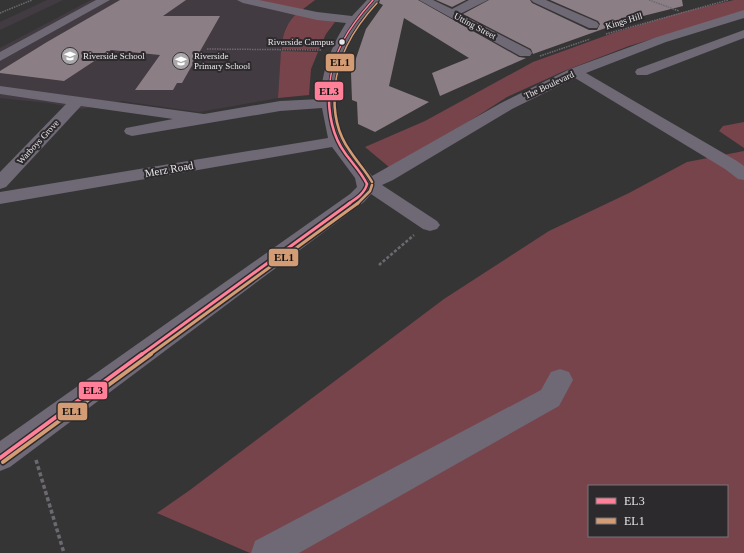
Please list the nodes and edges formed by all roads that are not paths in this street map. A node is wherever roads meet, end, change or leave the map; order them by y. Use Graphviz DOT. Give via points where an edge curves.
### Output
graph roads {
  1 [pos="104,0"];
  2 [pos="243,0"];
  3 [pos="373,0"];
  4 [pos="426,0"];
  5 [pos="482,0"];
  6 [pos="537,0"];
  7 [pos="452,14"];
  8 [pos="744,14"];
  9 [pos="354,20"];
  10 [pos="713,24"];
  11 [pos="593,25"];
  12 [pos="744,34"];
  13 [pos="525,53"];
  14 [pos="0,56"];
  15 [pos="575,72"];
  16 [pos="642,72"];
  17 [pos="0,90"];
  18 [pos="76,102"];
  19 [pos="329,103"];
  20 [pos="205,119"];
  21 [pos="132,131"];
  22 [pos="337,141"];
  23 [pos="744,175"];
  24 [pos="0,182"];
  25 [pos="367,184"];
  26 [pos="0,198"];
  27 [pos="427,224"];
  28 [pos="560,380"];
  29 [pos="0,458"];
  30 [pos="267,553"];
  1 -- 14 [label="street"];
  2 -- 9 [label="street" via="321,12"];
  3 -- 9 [label="street"];
  4 -- 7 [label="street, Utting Street"];
  5 -- 7 [label="street"];
  6 -- 11 [label="street"];
  7 -- 13 [label="street, Utting Street"];
  8 -- 10 [label="street, The Boulevard"];
  9 -- 19 [label="street" via="343,37 334,61"];
  10 -- 12 [label="street"];
  10 -- 15 [label="street, The Boulevard"];
  12 -- 16 [label="street"];
  15 -- 23 [label="street"];
  15 -- 25 [label="street, The Boulevard" via="518,99 387,176"];
  17 -- 18 [label="street"];
  18 -- 20 [label="street"];
  18 -- 24 [label="street, Warboys Grove"];
  19 -- 20 [label="street" via="280,106"];
  19 -- 22 [label="street"];
  20 -- 21 [label="street"];
  22 -- 25 [label="street"];
  22 -- 26 [label="street, Merz Road"];
  25 -- 27 [label="street"];
  25 -- 29 [label="street" via="357,198"];
  28 -- 30 [label="street" via="550,398"];
}
